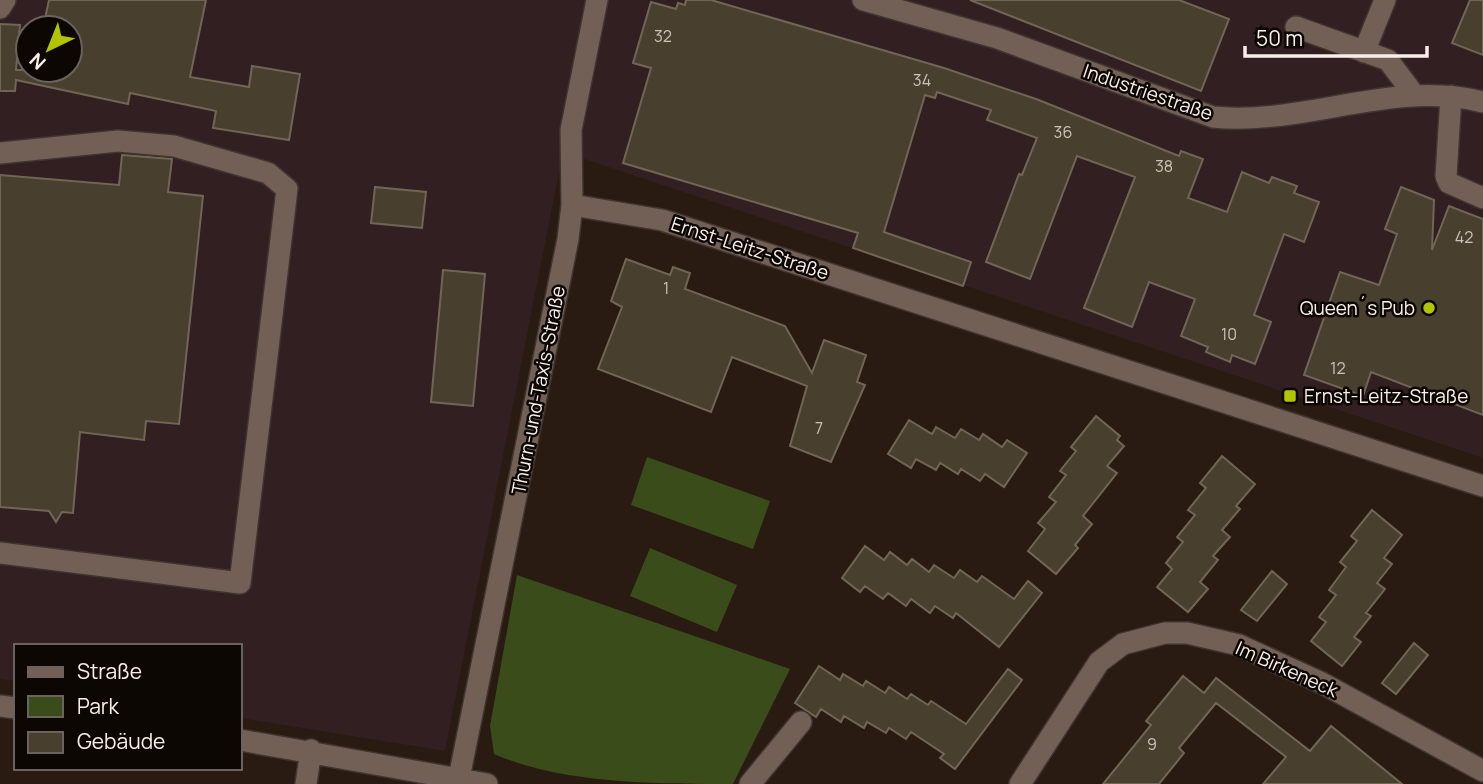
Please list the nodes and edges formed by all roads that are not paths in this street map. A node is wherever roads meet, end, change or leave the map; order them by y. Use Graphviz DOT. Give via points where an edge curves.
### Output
graph roads {
  1 [pos="5,0"];
  2 [pos="597,0"];
  3 [pos="863,0"];
  4 [pos="1385,0"];
  5 [pos="0,8"];
  6 [pos="1296,27"];
  7 [pos="1364,52"];
  8 [pos="1415,96"];
  9 [pos="1451,96"];
  10 [pos="1483,102"];
  11 [pos="0,153"];
  12 [pos="1483,198"];
  13 [pos="572,205"];
  14 [pos="1483,486"];
  15 [pos="0,553"];
  16 [pos="801,722"];
  17 [pos="242,740"];
  18 [pos="311,750"];
  19 [pos="1483,771"];
  20 [pos="459,778"];
  21 [pos="306,784"];
  22 [pos="487,784"];
  23 [pos="750,784"];
  24 [pos="1020,784"];
  1 -- 5 [label="street"];
  2 -- 13 [label="street, Thurn-und-Taxis-Straße" via="571,130"];
  3 -- 8 [label="street, Industriestraße" via="997,38 1213,117 1283,117"];
  4 -- 7 [label="street"];
  6 -- 7 [label="street"];
  7 -- 8 [label="street" via="1388,60"];
  8 -- 9 [label="street, Industriestraße"];
  9 -- 10 [label="street, Industriestraße"];
  9 -- 12 [label="street" via="1446,176 1449,183"];
  11 -- 15 [label="street" via="118,141 174,146 268,173 287,189 240,583"];
  13 -- 14 [label="street, Ernst-Leitz-Straße" via="662,220"];
  13 -- 20 [label="street, Thurn-und-Taxis-Straße"];
  16 -- 23 [label="street"];
  17 -- 18 [label="street"];
  18 -- 20 [label="street"];
  18 -- 21 [label="street"];
  19 -- 24 [label="street, Im Birkeneck" via="1322,683 1240,645 1166,633 1123,644 1099,662"];
  20 -- 22 [label="street"];
}
